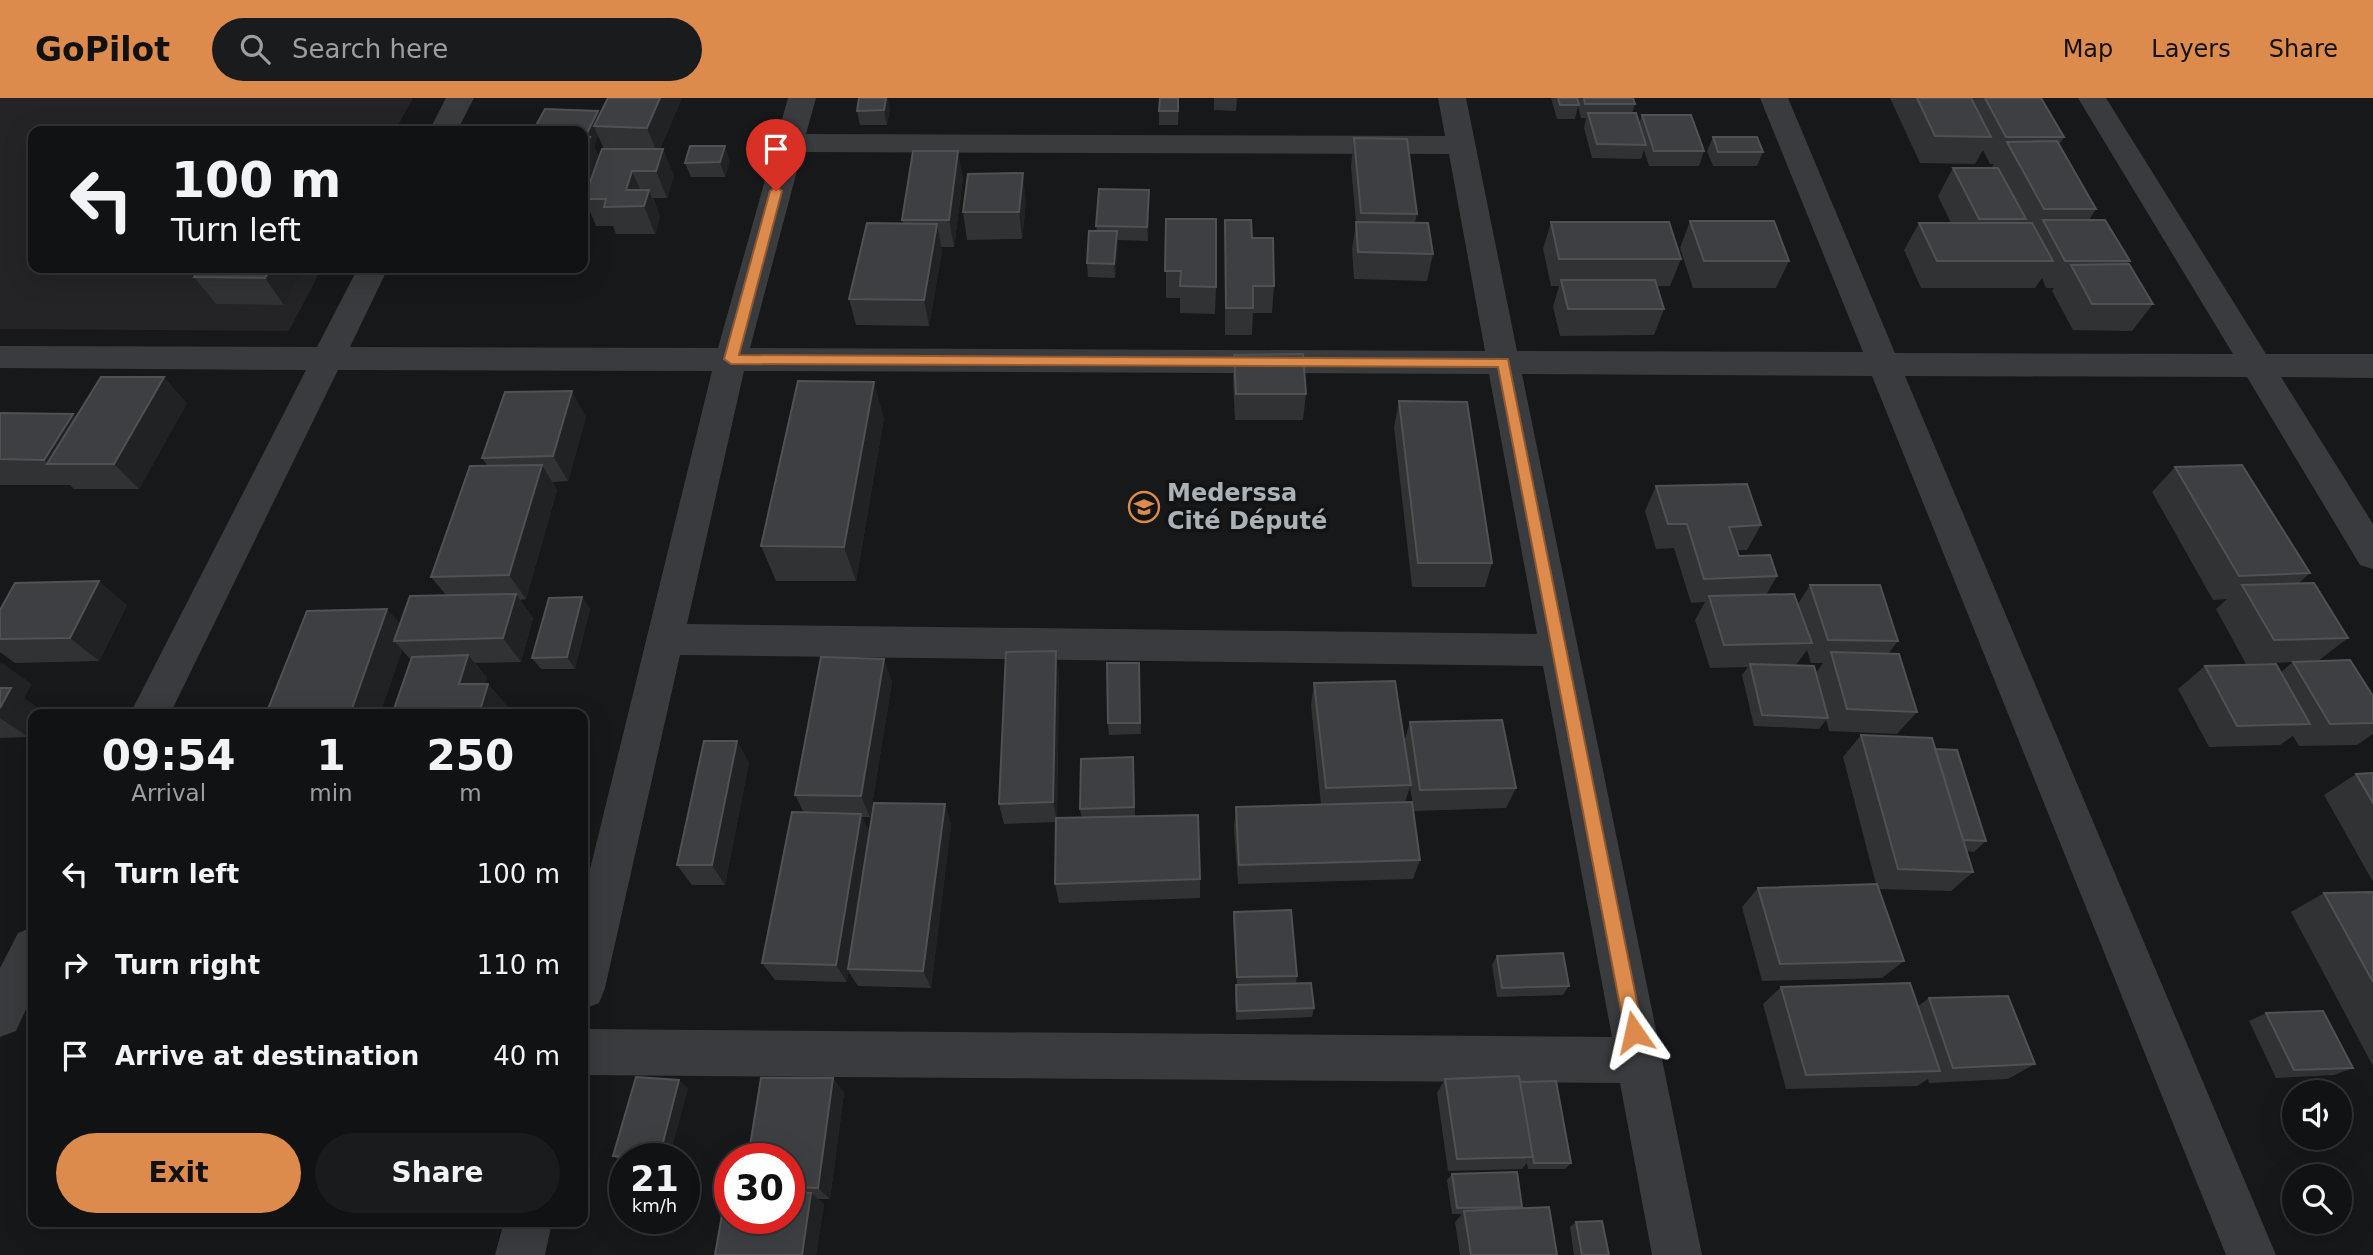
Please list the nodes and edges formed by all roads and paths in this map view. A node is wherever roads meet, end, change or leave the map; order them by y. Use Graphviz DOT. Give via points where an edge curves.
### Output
graph roads {
  1 [pos="460,98"];
  2 [pos="802,98"];
  3 [pos="1452,98"];
  4 [pos="1774,98"];
  5 [pos="2092,98"];
  6 [pos="446,126"];
  7 [pos="789,142"];
  8 [pos="1461,145"];
  9 [pos="370,273"];
  10 [pos="0,357"];
  11 [pos="328,358"];
  12 [pos="731,359"];
  13 [pos="1504,362"];
  14 [pos="1884,364"];
  15 [pos="2257,365"];
  16 [pos="2373,366"];
  17 [pos="2373,555"];
  18 [pos="665,639"];
  19 [pos="1559,650"];
  20 [pos="152,709"];
  21 [pos="28,958"];
  22 [pos="588,967"];
  23 [pos="0,1015"];
  24 [pos="588,1052"];
  25 [pos="1639,1059"];
  26 [pos="527,1227"];
  27 [pos="520,1255"];
  28 [pos="1678,1255"];
  29 [pos="2251,1255"];
  1 -- 6 [label="street"];
  2 -- 7 [label="street"];
  3 -- 8 [label="street"];
  4 -- 14 [label="street"];
  5 -- 15 [label="street"];
  7 -- 8 [label="street"];
  7 -- 12 [label="street"];
  8 -- 13 [label="street"];
  9 -- 11 [label="street"];
  10 -- 11 [label="street"];
  11 -- 12 [label="street"];
  11 -- 20 [label="street"];
  12 -- 13 [label="street"];
  12 -- 18 [label="street"];
  13 -- 14 [label="street"];
  13 -- 19 [label="street"];
  14 -- 15 [label="street"];
  14 -- 29 [label="street"];
  15 -- 16 [label="street"];
  15 -- 17 [label="street"];
  18 -- 19 [label="street"];
  18 -- 22 [label="street"];
  19 -- 25 [label="street"];
  21 -- 23 [label="street"];
  24 -- 25 [label="street"];
  25 -- 28 [label="street"];
  26 -- 27 [label="street"];
}
